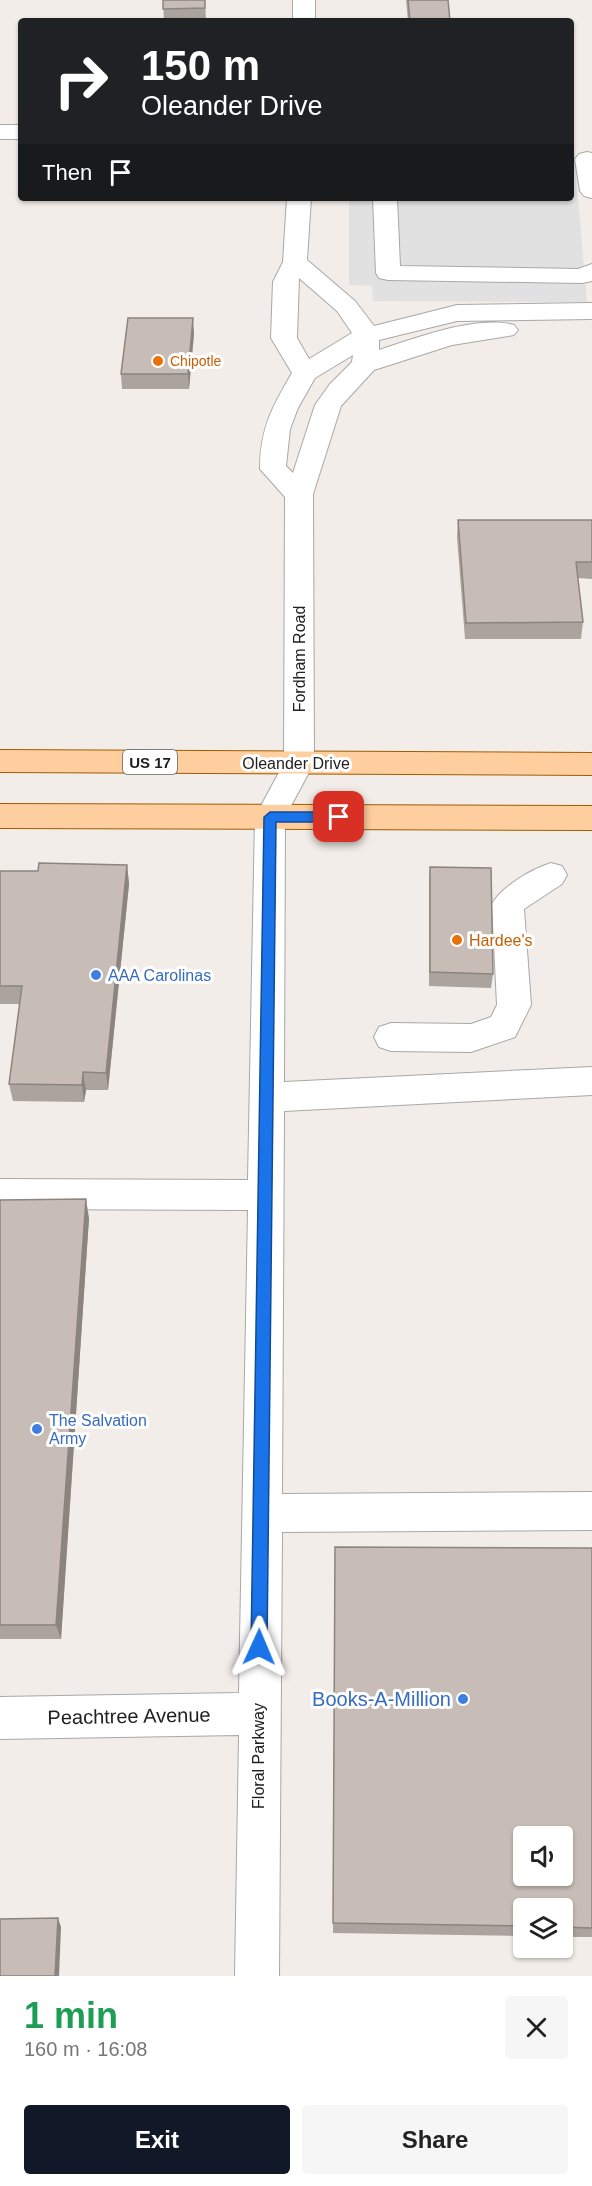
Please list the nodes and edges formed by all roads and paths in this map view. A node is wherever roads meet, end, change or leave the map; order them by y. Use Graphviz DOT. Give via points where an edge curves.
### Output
graph roads {
  1 [pos="304,0"];
  2 [pos="304,18"];
  3 [pos="0,132"];
  4 [pos="18,132"];
  5 [pos="584,159"];
  6 [pos="592,191"];
  7 [pos="299,201"];
  8 [pos="385,201"];
  9 [pos="295,262"];
  10 [pos="592,271"];
  11 [pos="592,311"];
  12 [pos="592,331"];
  13 [pos="366,336"];
  14 [pos="364,364"];
  15 [pos="305,373"];
  16 [pos="299,494"];
  17 [pos="0,761"];
  18 [pos="299,764"];
  19 [pos="592,764"];
  20 [pos="0,816"];
  21 [pos="270,817"];
  22 [pos="592,818"];
  23 [pos="551,875"];
  24 [pos="391,1037"];
  25 [pos="592,1081"];
  26 [pos="267,1097"];
  27 [pos="0,1194"];
  28 [pos="265,1195"];
  29 [pos="592,1510"];
  30 [pos="261,1513"];
  31 [pos="258,1714"];
  32 [pos="0,1718"];
  33 [pos="256,1976"];
  1 -- 2 [label="street"];
  3 -- 4 [label="street"];
  5 -- 6 [label="street"];
  7 -- 9 [label="street"];
  8 -- 10 [label="street" via="388,273 582,276"];
  9 -- 13 [label="street" via="343,304"];
  9 -- 15 [label="street" via="285,282 284,338"];
  11 -- 13 [label="street" via="457,313"];
  12 -- 14 [label="street" via="492,330 425,344"];
  13 -- 14 [label="street"];
  13 -- 15 [label="street"];
  14 -- 16 [label="street, Fordham Road" via="327,405"];
  15 -- 16 [label="street" via="278,420 272,443 273,469"];
  16 -- 18 [label="street, Fordham Road"];
  17 -- 18 [label="main road, Oleander Drive / US 17"];
  18 -- 19 [label="main road, Oleander Drive / US 17"];
  18 -- 21 [label="street, Fordham Road"];
  20 -- 21 [label="main road"];
  21 -- 22 [label="main road"];
  21 -- 26 [label="street, Floral Parkway"];
  23 -- 24 [label="street" via="508,904 514,1005 503,1027 471,1038"];
  25 -- 26 [label="street"];
  26 -- 28 [label="street, Floral Parkway"];
  27 -- 28 [label="street"];
  28 -- 30 [label="street, Floral Parkway"];
  29 -- 30 [label="street"];
  30 -- 31 [label="street, Floral Parkway"];
  31 -- 32 [label="street, Peachtree Avenue"];
  31 -- 33 [label="street, Floral Parkway"];
}
